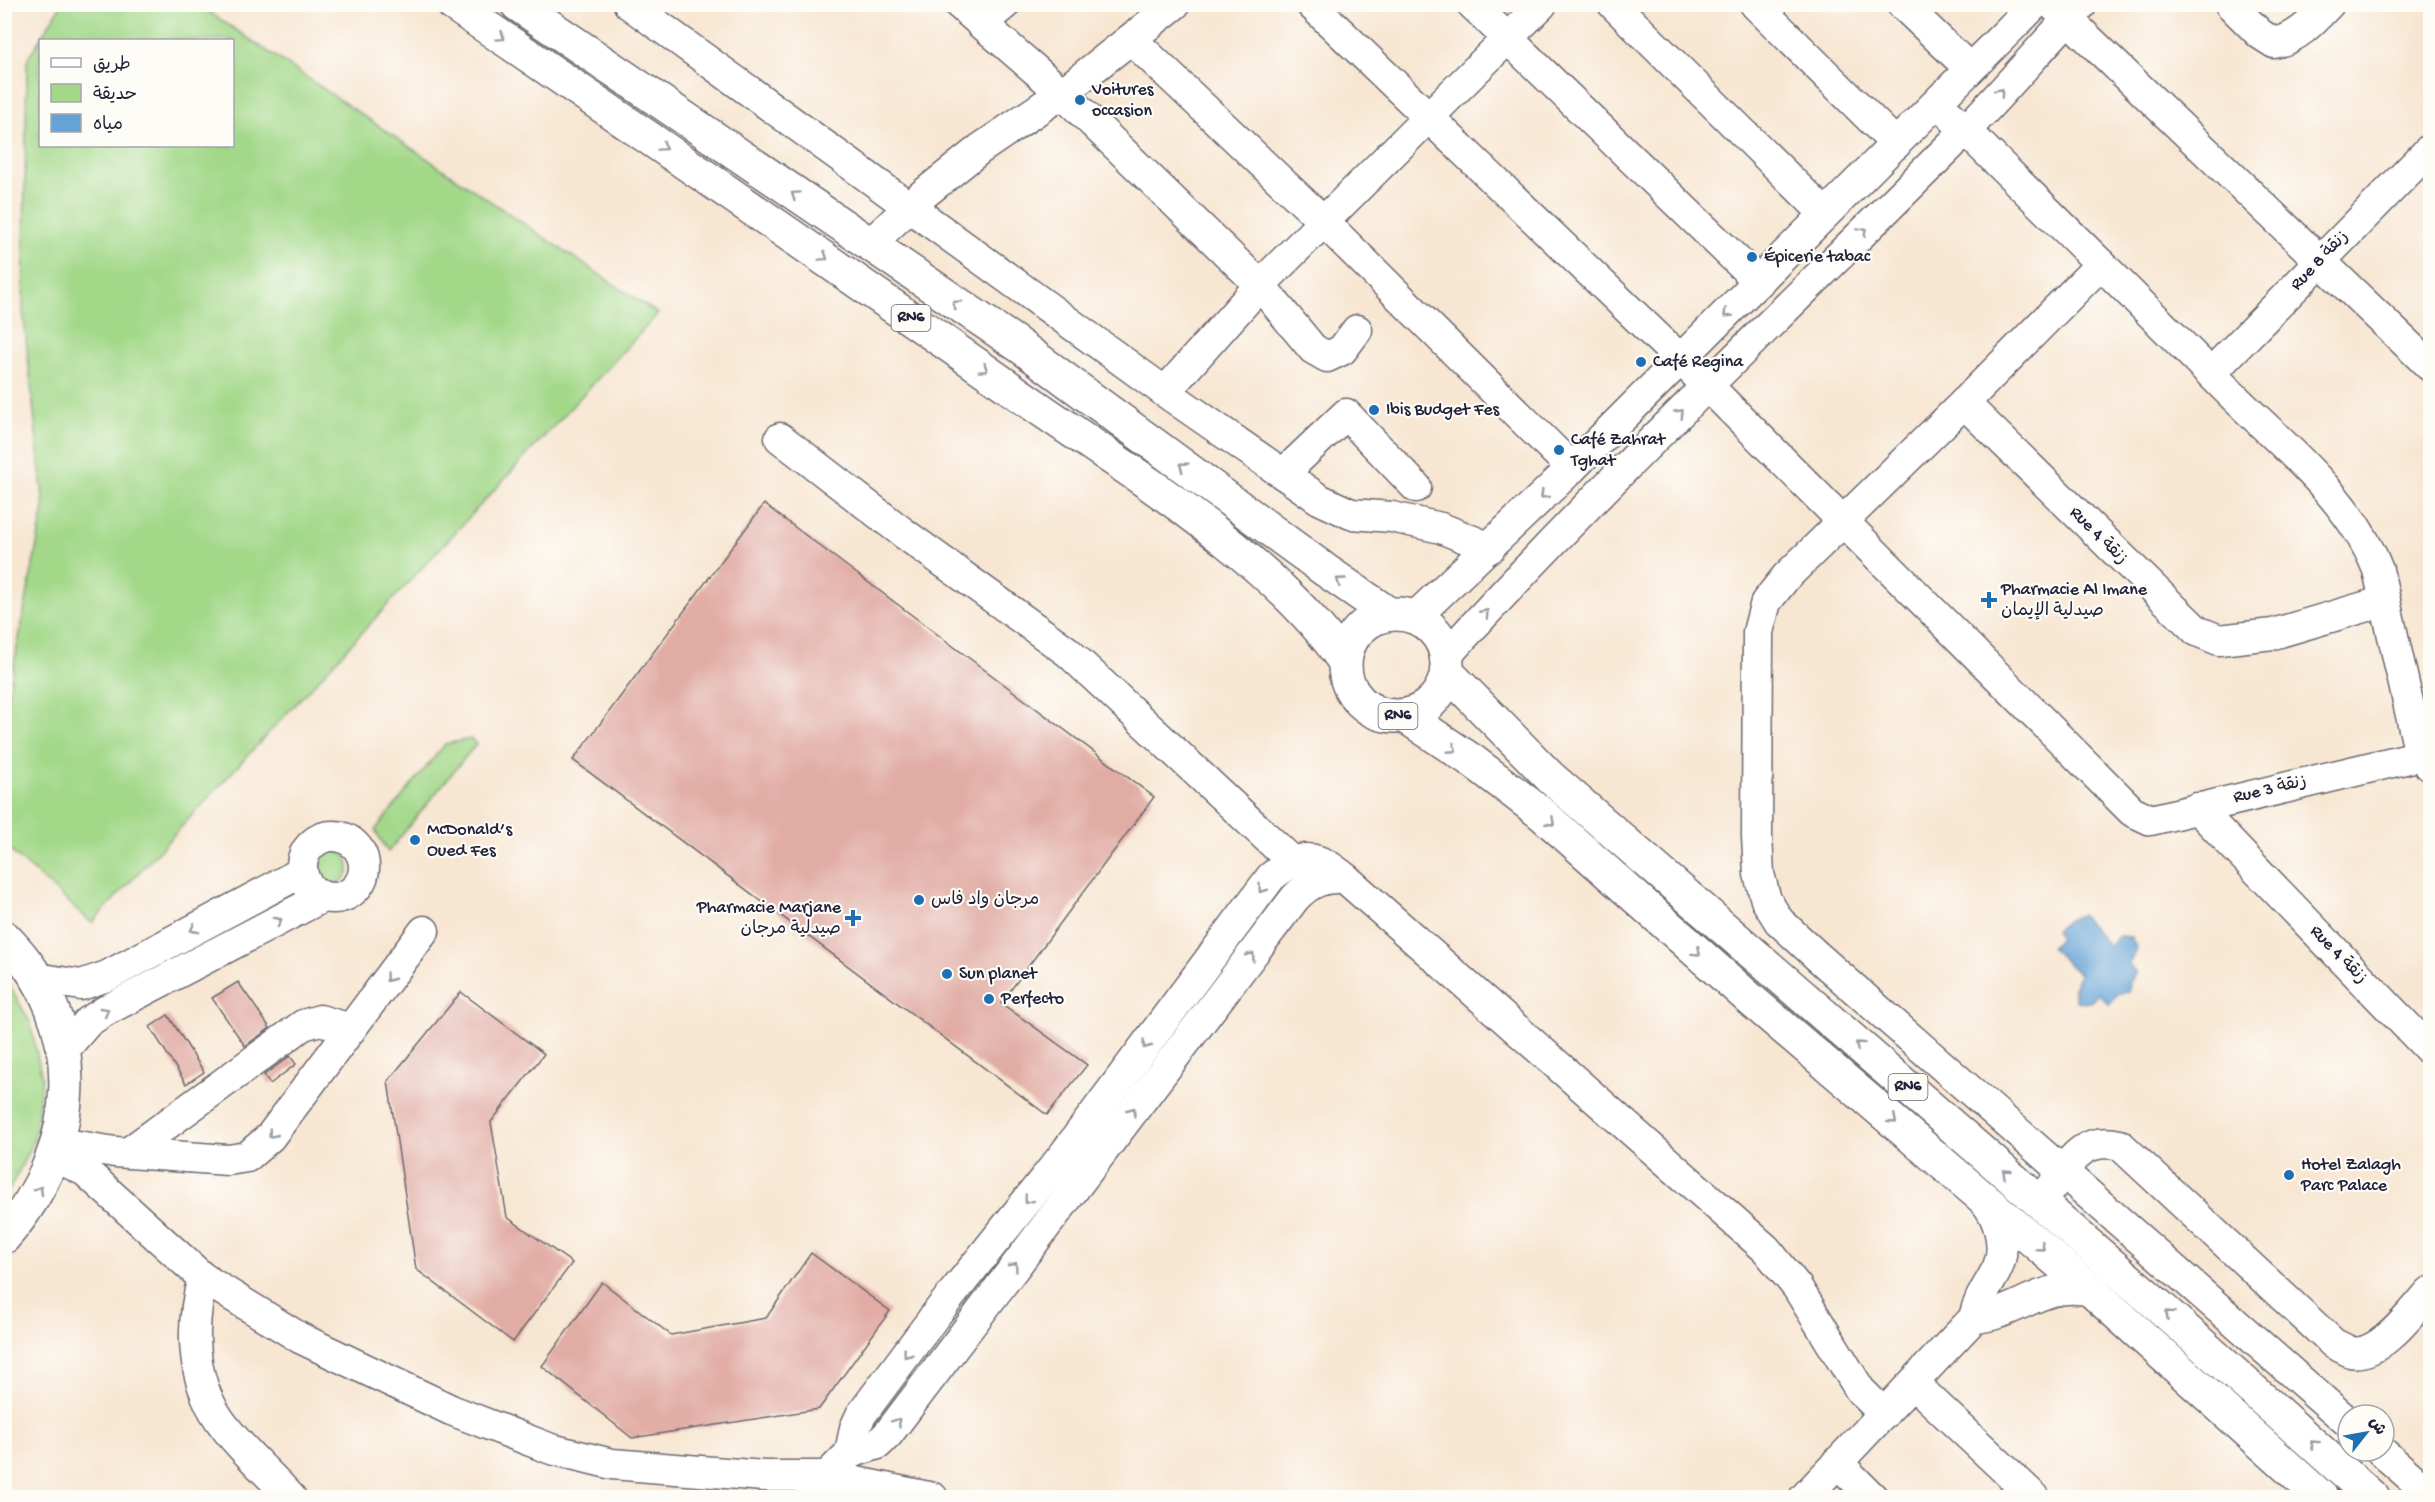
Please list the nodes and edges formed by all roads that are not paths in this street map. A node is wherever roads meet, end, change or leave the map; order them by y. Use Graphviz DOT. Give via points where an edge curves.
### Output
graph roads {
  1 [pos="453,4"];
  2 [pos="517,4"];
  3 [pos="629,4"];
  4 [pos="959,4"];
  5 [pos="1005,4"];
  6 [pos="1175,4"];
  7 [pos="1311,4"];
  8 [pos="1472,4"];
  9 [pos="1542,4"];
  10 [pos="1614,4"];
  11 [pos="1755,4"];
  12 [pos="1902,4"];
  13 [pos="2230,4"];
  14 [pos="2329,4"];
  15 [pos="2048,8"];
  16 [pos="981,24"];
  17 [pos="1131,39"];
  18 [pos="1507,39"];
  19 [pos="1970,69"];
  20 [pos="1062,93"];
  21 [pos="1938,103"];
  22 [pos="1427,117"];
  23 [pos="1965,130"];
  24 [pos="1896,144"];
  25 [pos="2430,149"];
  26 [pos="911,207"];
  27 [pos="1825,214"];
  28 [pos="1323,222"];
  29 [pos="869,245"];
  30 [pos="2320,260"];
  31 [pos="2101,264"];
  32 [pos="1759,282"];
  33 [pos="1260,285"];
  34 [pos="1357,330"];
  35 [pos="2427,354"];
  36 [pos="1681,359"];
  37 [pos="2211,373"];
  38 [pos="1707,385"];
  39 [pos="1165,392"];
  40 [pos="1964,403"];
  41 [pos="780,438"];
  42 [pos="1572,468"];
  43 [pos="1283,474"];
  44 [pos="1416,487"];
  45 [pos="1842,520"];
  46 [pos="1490,548"];
  47 [pos="2385,601"];
  48 [pos="1402,615"];
  49 [pos="1344,662"];
  50 [pos="1447,664"];
  51 [pos="1404,716"];
  52 [pos="2427,758"];
  53 [pos="2197,807"];
  54 [pos="1293,861"];
  55 [pos="302,872"];
  56 [pos="1345,878"];
  57 [pos="323,897"];
  58 [pos="424,932"];
  59 [pos="4,937"];
  60 [pos="36,978"];
  61 [pos="351,1029"];
  62 [pos="2430,1050"];
  63 [pos="63,1051"];
  64 [pos="57,1150"];
  65 [pos="129,1152"];
  66 [pos="2062,1173"];
  67 [pos="1977,1192"];
  68 [pos="2040,1202"];
  69 [pos="4,1237"];
  70 [pos="203,1278"];
  71 [pos="2092,1291"];
  72 [pos="2430,1292"];
  73 [pos="1974,1318"];
  74 [pos="1913,1383"];
  75 [pos="2336,1412"];
  76 [pos="1884,1414"];
  77 [pos="850,1453"];
  78 [pos="1837,1462"];
  79 [pos="2395,1463"];
  80 [pos="819,1487"];
  81 [pos="2430,1494"];
  82 [pos="291,1497"];
  83 [pos="933,1497"];
  84 [pos="1804,1497"];
  85 [pos="1873,1497"];
  86 [pos="2035,1497"];
  87 [pos="2322,1497"];
  88 [pos="2373,1497"];
  1 -- 49 [label="main road, RN6, one-way" via="835,264 1213,532 1286,594"];
  29 -- 2 [label="main road, RN6, one-way"];
  3 -- 26 [label="street"];
  4 -- 16 [label="street"];
  5 -- 16 [label="street"];
  6 -- 17 [label="street"];
  7 -- 22 [label="street, Rue 3 زنقة"];
  8 -- 18 [label="street"];
  9 -- 18 [label="street"];
  10 -- 27 [label="street"];
  11 -- 24 [label="street"];
  12 -- 19 [label="street"];
  13 -- 14 [label="street" via="2274,43 2286,41 2305,28"];
  15 -- 19 [label="street"];
  23 -- 15 [label="street, one-way"];
  15 -- 30 [label="street"];
  16 -- 20 [label="street"];
  17 -- 20 [label="street"];
  17 -- 28 [label="street"];
  18 -- 22 [label="street"];
  18 -- 32 [label="street"];
  19 -- 21 [label="street"];
  20 -- 26 [label="street" via="980,149"];
  20 -- 33 [label="street"];
  21 -- 23 [label="street"];
  21 -- 24 [label="street"];
  22 -- 28 [label="street"];
  22 -- 36 [label="street, Rue 3 زنقة"];
  23 -- 31 [label="street"];
  38 -- 23 [label="street, one-way"];
  24 -- 27 [label="street"];
  25 -- 30 [label="street, Rue 8 زنقة"];
  26 -- 29 [label="street"];
  26 -- 39 [label="street"];
  27 -- 32 [label="street"];
  28 -- 33 [label="street"];
  28 -- 42 [label="street"];
  48 -- 29 [label="main road, RN6, one-way" via="1362,597 1017,344"];
  30 -- 35 [label="street"];
  30 -- 37 [label="street, Rue 8 زنقة"];
  31 -- 37 [label="street"];
  31 -- 40 [label="street"];
  32 -- 36 [label="street, one-way"];
  33 -- 34 [label="street" via="1313,348 1327,357 1341,350"];
  33 -- 39 [label="street"];
  36 -- 38 [label="street, Rue 3 زنقة"];
  36 -- 42 [label="street"];
  37 -- 47 [label="street" via="2350,517 2368,545"];
  38 -- 45 [label="street, Rue 3 زنقة"];
  50 -- 38 [label="street, one-way" via="1503,593"];
  39 -- 43 [label="street"];
  40 -- 45 [label="street"];
  40 -- 47 [label="street, Rue 4 زنقة" via="2197,631 2219,640 2273,634"];
  41 -- 54 [label="street" via="1068,652"];
  42 -- 46 [label="street, one-way"];
  43 -- 44 [label="street" via="1346,414"];
  43 -- 46 [label="street" via="1337,509 1441,528"];
  45 -- 53 [label="street, Rue 3 زنقة" via="2132,812 2151,820"];
  45 -- 66 [label="street" via="1766,602 1758,632 1756,836 1766,900 1779,921"];
  46 -- 48 [label="street"];
  47 -- 52 [label="street"];
  48 -- 49 [label="main road" via="1363,625 1350,641"];
  48 -- 50 [label="main road, RN6" via="1436,633"];
  49 -- 51 [label="main road, RN6" via="1349,688 1366,708 1391,717"];
  50 -- 51 [label="main road, RN6" via="1440,690 1428,705"];
  68 -- 50 [label="main road, RN6, one-way" via="1550,777"];
  51 -- 67 [label="main road, RN6, one-way" via="1474,762 1542,814 1750,999"];
  52 -- 53 [label="street, Rue 3 زنقة"];
  53 -- 62 [label="street, Rue 4 زنقة"];
  54 -- 56 [label="street" via="1325,861"];
  54 -- 77 [label="street, one-way" via="1271,877 1062,1157 916,1341 861,1415"];
  55 -- 57 [label="street" via="305,883"];
  55 -- 57 [label="street" via="304,853 318,839 337,836 354,843 364,868 358,885 346,896"];
  55 -- 60 [label="street, one-way" via="107,976 81,985"];
  56 -- 76 [label="street" via="1766,1249 1797,1287 1860,1390"];
  77 -- 56 [label="street, one-way" via="878,1444 888,1434 1295,898 1311,884 1327,878"];
  63 -- 57 [label="street, one-way" via="88,1023 105,1011"];
  58 -- 61 [label="street, one-way"];
  59 -- 60 [label="main road"];
  60 -- 63 [label="main road" via="52,1010"];
  61 -- 65 [label="street" via="320,1020 303,1025"];
  61 -- 65 [label="street, one-way" via="270,1137 247,1157 205,1160"];
  63 -- 64 [label="main road" via="66,1095"];
  64 -- 65 [label="street"];
  69 -- 64 [label="main road, one-way" via="42,1187"];
  64 -- 70 [label="street"];
  66 -- 68 [label="street"];
  66 -- 72 [label="street" via="2078,1152 2091,1145 2120,1145 2334,1344 2352,1352 2378,1346"];
  66 -- 75 [label="street"];
  67 -- 71 [label="main road, RN6, one-way"];
  67 -- 73 [label="street" via="1993,1213 2001,1249"];
  88 -- 68 [label="main road, RN6, one-way"];
  70 -- 80 [label="street" via="300,1338 361,1368 451,1410 551,1449 612,1464 764,1476"];
  70 -- 82 [label="street" via="194,1334 208,1400 220,1420"];
  71 -- 73 [label="street" via="2049,1291 2000,1314"];
  71 -- 87 [label="main road, RN6"];
  73 -- 74 [label="street"];
  74 -- 76 [label="street"];
  74 -- 86 [label="street"];
  76 -- 78 [label="street"];
  77 -- 80 [label="street"];
  78 -- 84 [label="street"];
  78 -- 85 [label="street"];
  79 -- 81 [label="street"];
  80 -- 83 [label="street"];
}
